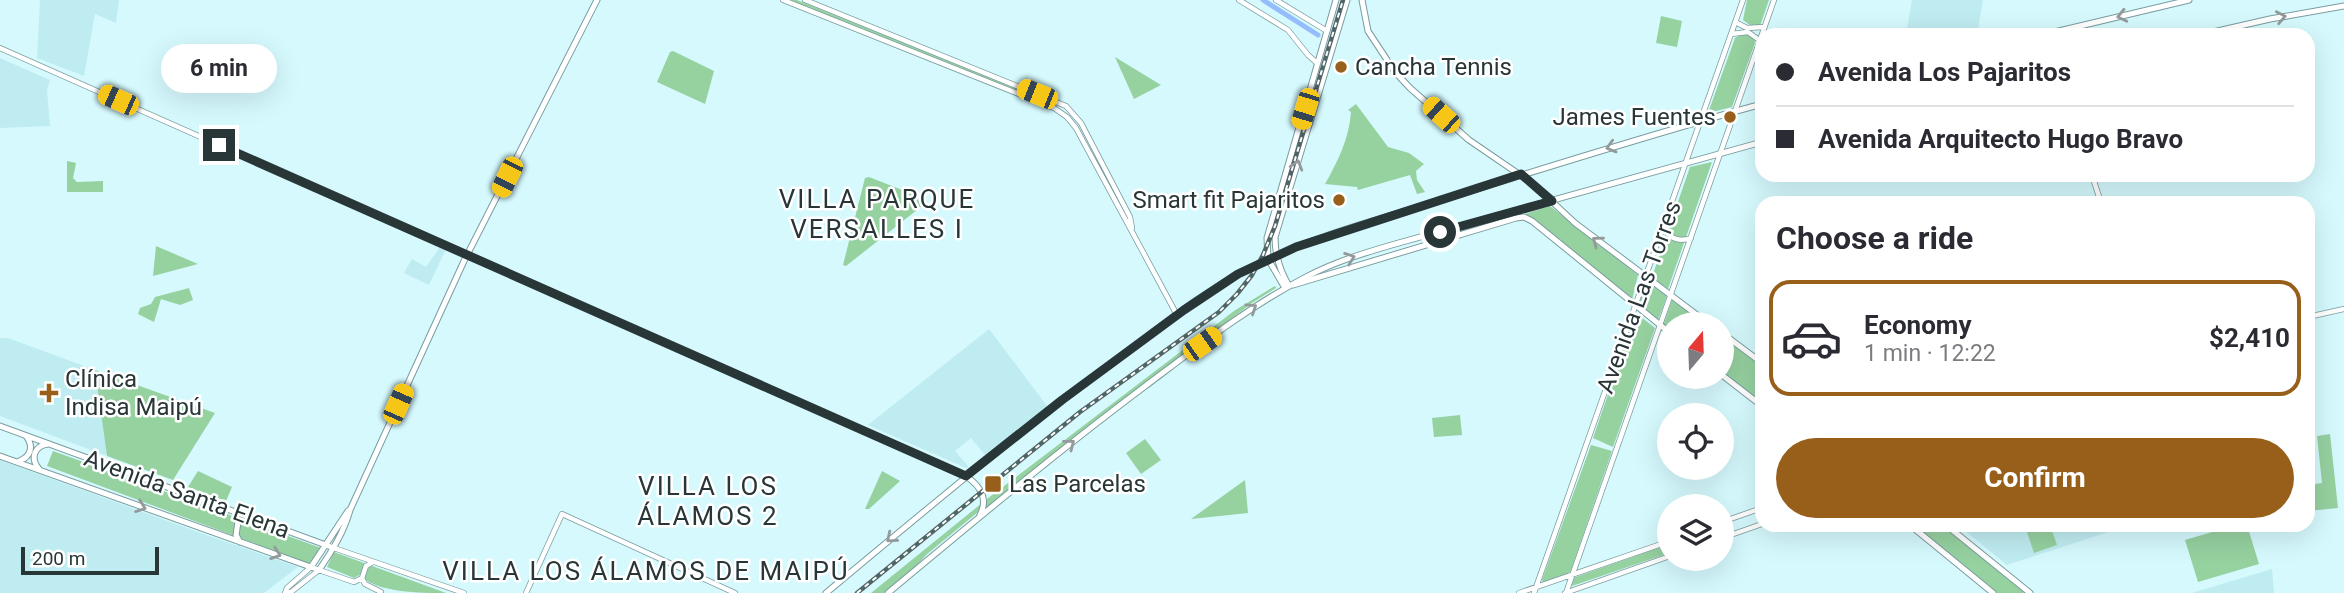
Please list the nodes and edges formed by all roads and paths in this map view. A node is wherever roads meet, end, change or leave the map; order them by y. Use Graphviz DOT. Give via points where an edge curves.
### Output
graph roads {
  1 [pos="597,0"];
  2 [pos="783,0"];
  3 [pos="805,0"];
  4 [pos="1239,0"];
  5 [pos="1276,0"];
  6 [pos="1336,0"];
  7 [pos="1347,0"];
  8 [pos="1362,0"];
  9 [pos="1743,0"];
  10 [pos="1774,0"];
  11 [pos="2189,0"];
  12 [pos="2344,6"];
  13 [pos="1735,22"];
  14 [pos="1765,26"];
  15 [pos="2072,28"];
  16 [pos="2231,28"];
  17 [pos="1327,31"];
  18 [pos="1731,34"];
  19 [pos="1755,36"];
  20 [pos="0,48"];
  21 [pos="1755,56"];
  22 [pos="1318,64"];
  23 [pos="1755,106"];
  24 [pos="1736,111"];
  25 [pos="1700,122"];
  26 [pos="1755,144"];
  27 [pos="1721,154"];
  28 [pos="1686,164"];
  29 [pos="1510,167"];
  30 [pos="1521,174"];
  31 [pos="1509,178"];
  32 [pos="1552,201"];
  33 [pos="1664,227"];
  34 [pos="1133,232"];
  35 [pos="1691,238"];
  36 [pos="467,255"];
  37 [pos="1277,255"];
  38 [pos="1268,259"];
  39 [pos="1645,276"];
  40 [pos="1287,287"];
  41 [pos="1670,295"];
  42 [pos="1635,303"];
  43 [pos="2344,309"];
  44 [pos="1664,312"];
  45 [pos="1693,312"];
  46 [pos="1177,315"];
  47 [pos="2315,315"];
  48 [pos="1657,321"];
  49 [pos="1657,332"];
  50 [pos="1734,342"];
  51 [pos="1755,358"];
  52 [pos="1734,384"];
  53 [pos="1755,401"];
  54 [pos="0,426"];
  55 [pos="25,436"];
  56 [pos="48,444"];
  57 [pos="0,456"];
  58 [pos="16,461"];
  59 [pos="40,470"];
  60 [pos="966,476"];
  61 [pos="1755,510"];
  62 [pos="235,512"];
  63 [pos="250,518"];
  64 [pos="979,518"];
  65 [pos="1734,518"];
  66 [pos="1755,526"];
  67 [pos="237,527"];
  68 [pos="1919,532"];
  69 [pos="1955,532"];
  70 [pos="218,534"];
  71 [pos="1734,534"];
  72 [pos="240,542"];
  73 [pos="1657,545"];
  74 [pos="331,547"];
  75 [pos="360,557"];
  76 [pos="1657,561"];
  77 [pos="374,562"];
  78 [pos="312,567"];
  79 [pos="365,567"];
  80 [pos="319,570"];
  81 [pos="1572,574"];
  82 [pos="362,578"];
  83 [pos="1535,590"];
  84 [pos="828,591"];
  85 [pos="381,592"];
  86 [pos="285,593"];
  87 [pos="464,593"];
  88 [pos="526,593"];
  89 [pos="735,593"];
  90 [pos="837,593"];
  91 [pos="888,593"];
  92 [pos="1519,593"];
  93 [pos="1566,593"];
  94 [pos="1993,593"];
  95 [pos="2030,593"];
  1 -- 36 [label="main road"];
  2 -- 34 [label="street" via="1061,111 1076,128"];
  3 -- 34 [label="street" via="1066,106 1081,122 1130,217"];
  4 -- 22 [label="street" via="1288,30"];
  5 -- 17 [label="street"];
  6 -- 17 [label="main road"];
  37 -- 7 [label="main road, one-way" via="1277,230"];
  8 -- 29 [label="main road" via="1367,31 1400,78 1469,140"];
  9 -- 13 [label="street, Avenida Las Torres"];
  10 -- 14 [label="street, Avenida Las Torres"];
  11 -- 15 [label="main road, one-way"];
  16 -- 12 [label="main road, one-way"];
  13 -- 14 [label="street" via="1747,28"];
  13 -- 18 [label="street, Avenida Las Torres"];
  17 -- 22 [label="main road"];
  18 -- 19 [label="street"];
  18 -- 25 [label="street, Avenida Las Torres"];
  20 -- 36 [label="street"];
  21 -- 24 [label="street, Avenida Las Torres"];
  22 -- 38 [label="main road" via="1267,238"];
  23 -- 24 [label="main road"];
  24 -- 25 [label="main road"];
  24 -- 27 [label="street, Avenida Las Torres"];
  25 -- 28 [label="street, Avenida Las Torres"];
  25 -- 30 [label="main road, one-way"];
  26 -- 27 [label="main road"];
  27 -- 28 [label="main road"];
  27 -- 35 [label="street, Avenida Las Torres"];
  28 -- 32 [label="main road"];
  28 -- 33 [label="street, Avenida Las Torres"];
  29 -- 30 [label="main road"];
  29 -- 31 [label="main road"];
  30 -- 31 [label="main road"];
  30 -- 32 [label="main road"];
  31 -- 37 [label="main road"];
  39 -- 32 [label="main road, one-way"];
  40 -- 32 [label="main road, one-way" via="1364,253"];
  33 -- 35 [label="street" via="1672,237"];
  33 -- 39 [label="street, Avenida Las Torres"];
  34 -- 46 [label="street"];
  35 -- 41 [label="street, Avenida Las Torres"];
  36 -- 60 [label="street"];
  36 -- 74 [label="main road"];
  37 -- 38 [label="main road"];
  37 -- 40 [label="main road"];
  38 -- 40 [label="main road"];
  38 -- 46 [label="main road"];
  39 -- 41 [label="main road"];
  39 -- 42 [label="street, Avenida Las Torres"];
  40 -- 42 [label="main road" via="1526,218"];
  64 -- 40 [label="main road, one-way" via="1146,385"];
  41 -- 44 [label="street, Avenida Las Torres"];
  41 -- 45 [label="main road"];
  42 -- 48 [label="main road"];
  42 -- 83 [label="street, Avenida Las Torres"];
  43 -- 47 [label="street"];
  46 -- 60 [label="main road"];
  49 -- 81 [label="street, Avenida Las Torres"];
  50 -- 51 [label="main road"];
  52 -- 53 [label="main road"];
  54 -- 55 [label="main road, Avenida Santa Elena"];
  55 -- 56 [label="main road, Avenida Santa Elena"];
  55 -- 58 [label="main road" via="29,453"];
  56 -- 59 [label="main road" via="34,454"];
  56 -- 62 [label="main road, Avenida Santa Elena"];
  57 -- 58 [label="main road, Avenida Santa Elena"];
  58 -- 59 [label="main road, Avenida Santa Elena"];
  59 -- 70 [label="main road, Avenida Santa Elena, one-way"];
  60 -- 64 [label="main road" via="984,495"];
  60 -- 84 [label="main road, one-way"];
  61 -- 65 [label="street"];
  62 -- 63 [label="main road, Avenida Santa Elena"];
  62 -- 67 [label="main road"];
  63 -- 67 [label="main road"];
  63 -- 74 [label="main road, Avenida Santa Elena"];
  64 -- 91 [label="main road"];
  66 -- 71 [label="street"];
  67 -- 70 [label="main road"];
  67 -- 72 [label="main road"];
  68 -- 94 [label="main road"];
  69 -- 95 [label="main road"];
  70 -- 72 [label="main road, Avenida Santa Elena"];
  72 -- 78 [label="main road, Avenida Santa Elena, one-way"];
  73 -- 81 [label="street"];
  74 -- 75 [label="street, Avenida Santa Elena"];
  74 -- 78 [label="main road"];
  74 -- 80 [label="main road"];
  75 -- 77 [label="street, Avenida Santa Elena"];
  75 -- 79 [label="street"];
  76 -- 93 [label="street"];
  77 -- 79 [label="street"];
  77 -- 87 [label="street, Avenida Santa Elena"];
  78 -- 80 [label="main road, Avenida Santa Elena"];
  78 -- 86 [label="street"];
  79 -- 82 [label="street"];
  80 -- 82 [label="street, Avenida Santa Elena" via="356,582"];
  80 -- 86 [label="street"];
  81 -- 83 [label="street"];
  81 -- 93 [label="street, Avenida Las Torres"];
  82 -- 85 [label="street"];
  83 -- 92 [label="street"];
  84 -- 90 [label="street"];
  88 -- 89 [label="street" via="562,514"];
}
